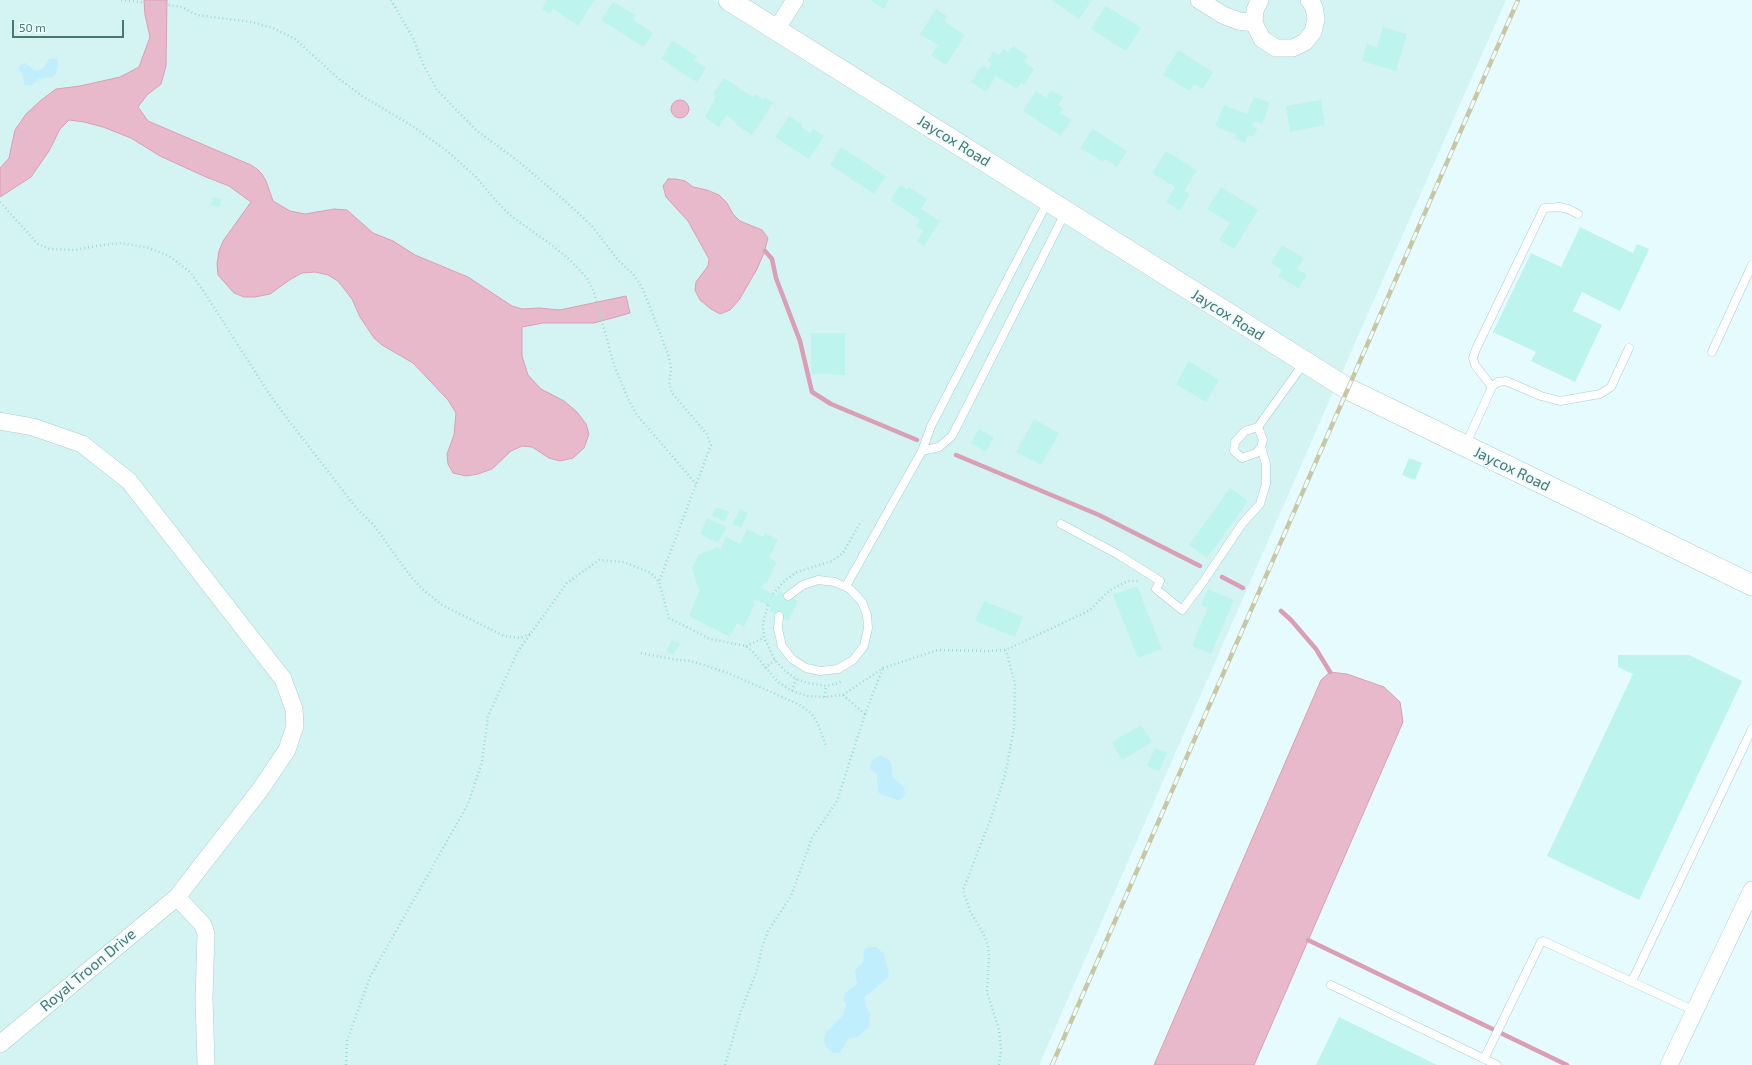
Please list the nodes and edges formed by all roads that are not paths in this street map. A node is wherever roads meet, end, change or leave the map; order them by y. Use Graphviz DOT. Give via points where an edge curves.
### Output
graph roads {
  1 [pos="729,0"];
  2 [pos="795,0"];
  3 [pos="1199,0"];
  4 [pos="1260,0"];
  5 [pos="1310,0"];
  6 [pos="1254,24"];
  7 [pos="776,30"];
  8 [pos="1048,200"];
  9 [pos="1066,212"];
  10 [pos="1578,214"];
  11 [pos="1752,265"];
  12 [pos="1629,348"];
  13 [pos="1712,352"];
  14 [pos="1304,363"];
  15 [pos="1492,387"];
  16 [pos="0,421"];
  17 [pos="1258,427"];
  18 [pos="1465,446"];
  19 [pos="1261,447"];
  20 [pos="922,451"];
  21 [pos="1061,524"];
  22 [pos="1752,585"];
  23 [pos="846,586"];
  24 [pos="788,596"];
  25 [pos="779,616"];
  26 [pos="1752,729"];
  27 [pos="1750,740"];
  28 [pos="1752,890"];
  29 [pos="177,896"];
  30 [pos="1632,982"];
  31 [pos="1331,985"];
  32 [pos="1695,1011"];
  33 [pos="0,1044"];
  34 [pos="1484,1059"];
  35 [pos="206,1065"];
  36 [pos="1497,1065"];
  37 [pos="1669,1065"];
  1 -- 7 [label="street, Jaycox Road"];
  2 -- 7 [label="street"];
  3 -- 6 [label="street" via="1223,16"];
  4 -- 6 [label="street" via="1255,10"];
  5 -- 6 [label="street" via="1316,19 1313,32 1305,42 1293,48 1276,48 1262,39"];
  7 -- 8 [label="street, Jaycox Road"];
  8 -- 9 [label="street, Jaycox Road"];
  8 -- 20 [label="lane" via="931,426"];
  9 -- 14 [label="street, Jaycox Road"];
  9 -- 20 [label="lane" via="952,436 939,447"];
  10 -- 15 [label="lane" via="1558,207 1544,208 1473,358 1475,365"];
  11 -- 13 [label="lane"];
  12 -- 15 [label="lane" via="1611,387 1600,394 1560,401 1506,381 1498,382"];
  14 -- 17 [label="lane"];
  14 -- 18 [label="street, Jaycox Road" via="1348,389"];
  15 -- 18 [label="lane"];
  16 -- 29 [label="street, Royal Troon Drive" via="33,427 82,444 129,481 283,679 294,709 294,726 287,750 260,790"];
  17 -- 19 [label="lane" via="1262,440"];
  17 -- 19 [label="lane" via="1245,431 1235,442 1234,452 1242,458 1256,453"];
  18 -- 22 [label="street, Jaycox Road"];
  19 -- 21 [label="lane" via="1266,464 1266,484 1260,504 1242,524 1182,610 1156,588 1160,581 1119,555"];
  20 -- 23 [label="lane"];
  23 -- 24 [label="lane" via="818,580 802,585"];
  23 -- 25 [label="lane" via="857,595 864,606 868,628 862,650 842,667 820,671 795,662 780,642"];
  26 -- 27 [label="lane"];
  27 -- 30 [label="lane"];
  28 -- 32 [label="street"];
  29 -- 33 [label="street, Royal Troon Drive"];
  29 -- 35 [label="street" via="203,925 206,934"];
  30 -- 32 [label="lane"];
  30 -- 34 [label="lane" via="1541,942"];
  31 -- 34 [label="lane"];
  32 -- 37 [label="street"];
  34 -- 36 [label="lane"];
}
